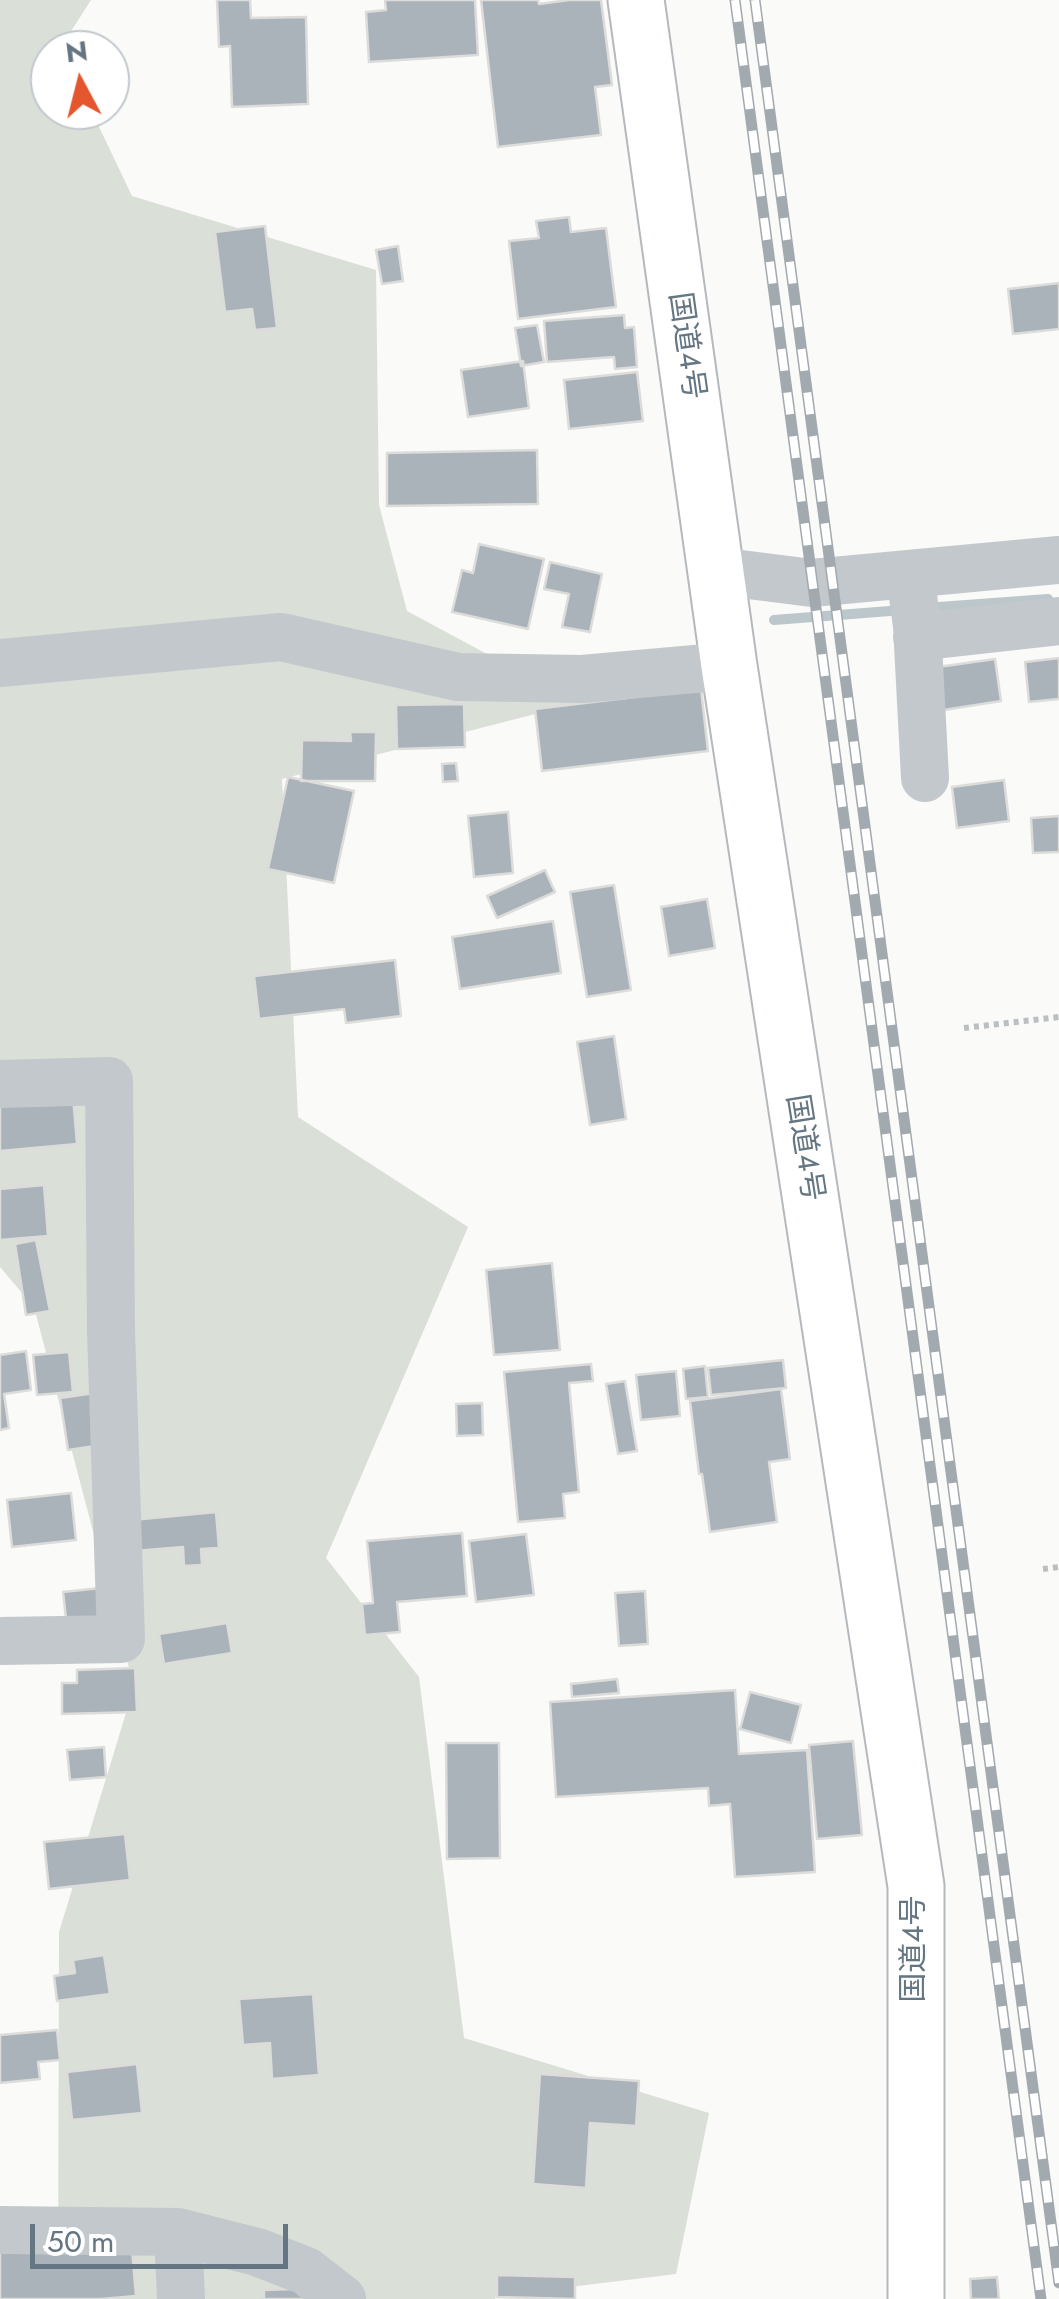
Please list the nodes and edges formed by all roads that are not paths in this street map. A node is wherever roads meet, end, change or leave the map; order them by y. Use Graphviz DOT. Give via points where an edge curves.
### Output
graph roads {
  1 [pos="636,0"];
  2 [pos="1059,560"];
  3 [pos="717,570"];
  4 [pos="914,608"];
  5 [pos="1059,621"];
  6 [pos="0,663"];
  7 [pos="729,666"];
  8 [pos="925,778"];
  9 [pos="0,1084"];
  10 [pos="0,1641"];
  11 [pos="0,2230"];
  12 [pos="178,2232"];
  13 [pos="181,2299"];
  14 [pos="342,2299"];
  15 [pos="916,2299"];
  1 -- 3 [label="highway, 国道4号"];
  2 -- 4 [label="street"];
  3 -- 4 [label="street" via="812,583"];
  3 -- 7 [label="highway, 国道4号"];
  4 -- 5 [label="street"];
  4 -- 8 [label="street"];
  6 -- 7 [label="street" via="280,637 458,677 582,679"];
  7 -- 15 [label="highway, 国道4号" via="916,1886"];
  9 -- 10 [label="street" via="109,1082 121,1639"];
  11 -- 12 [label="street"];
  12 -- 13 [label="street"];
  12 -- 14 [label="street" via="306,2271"];
}
